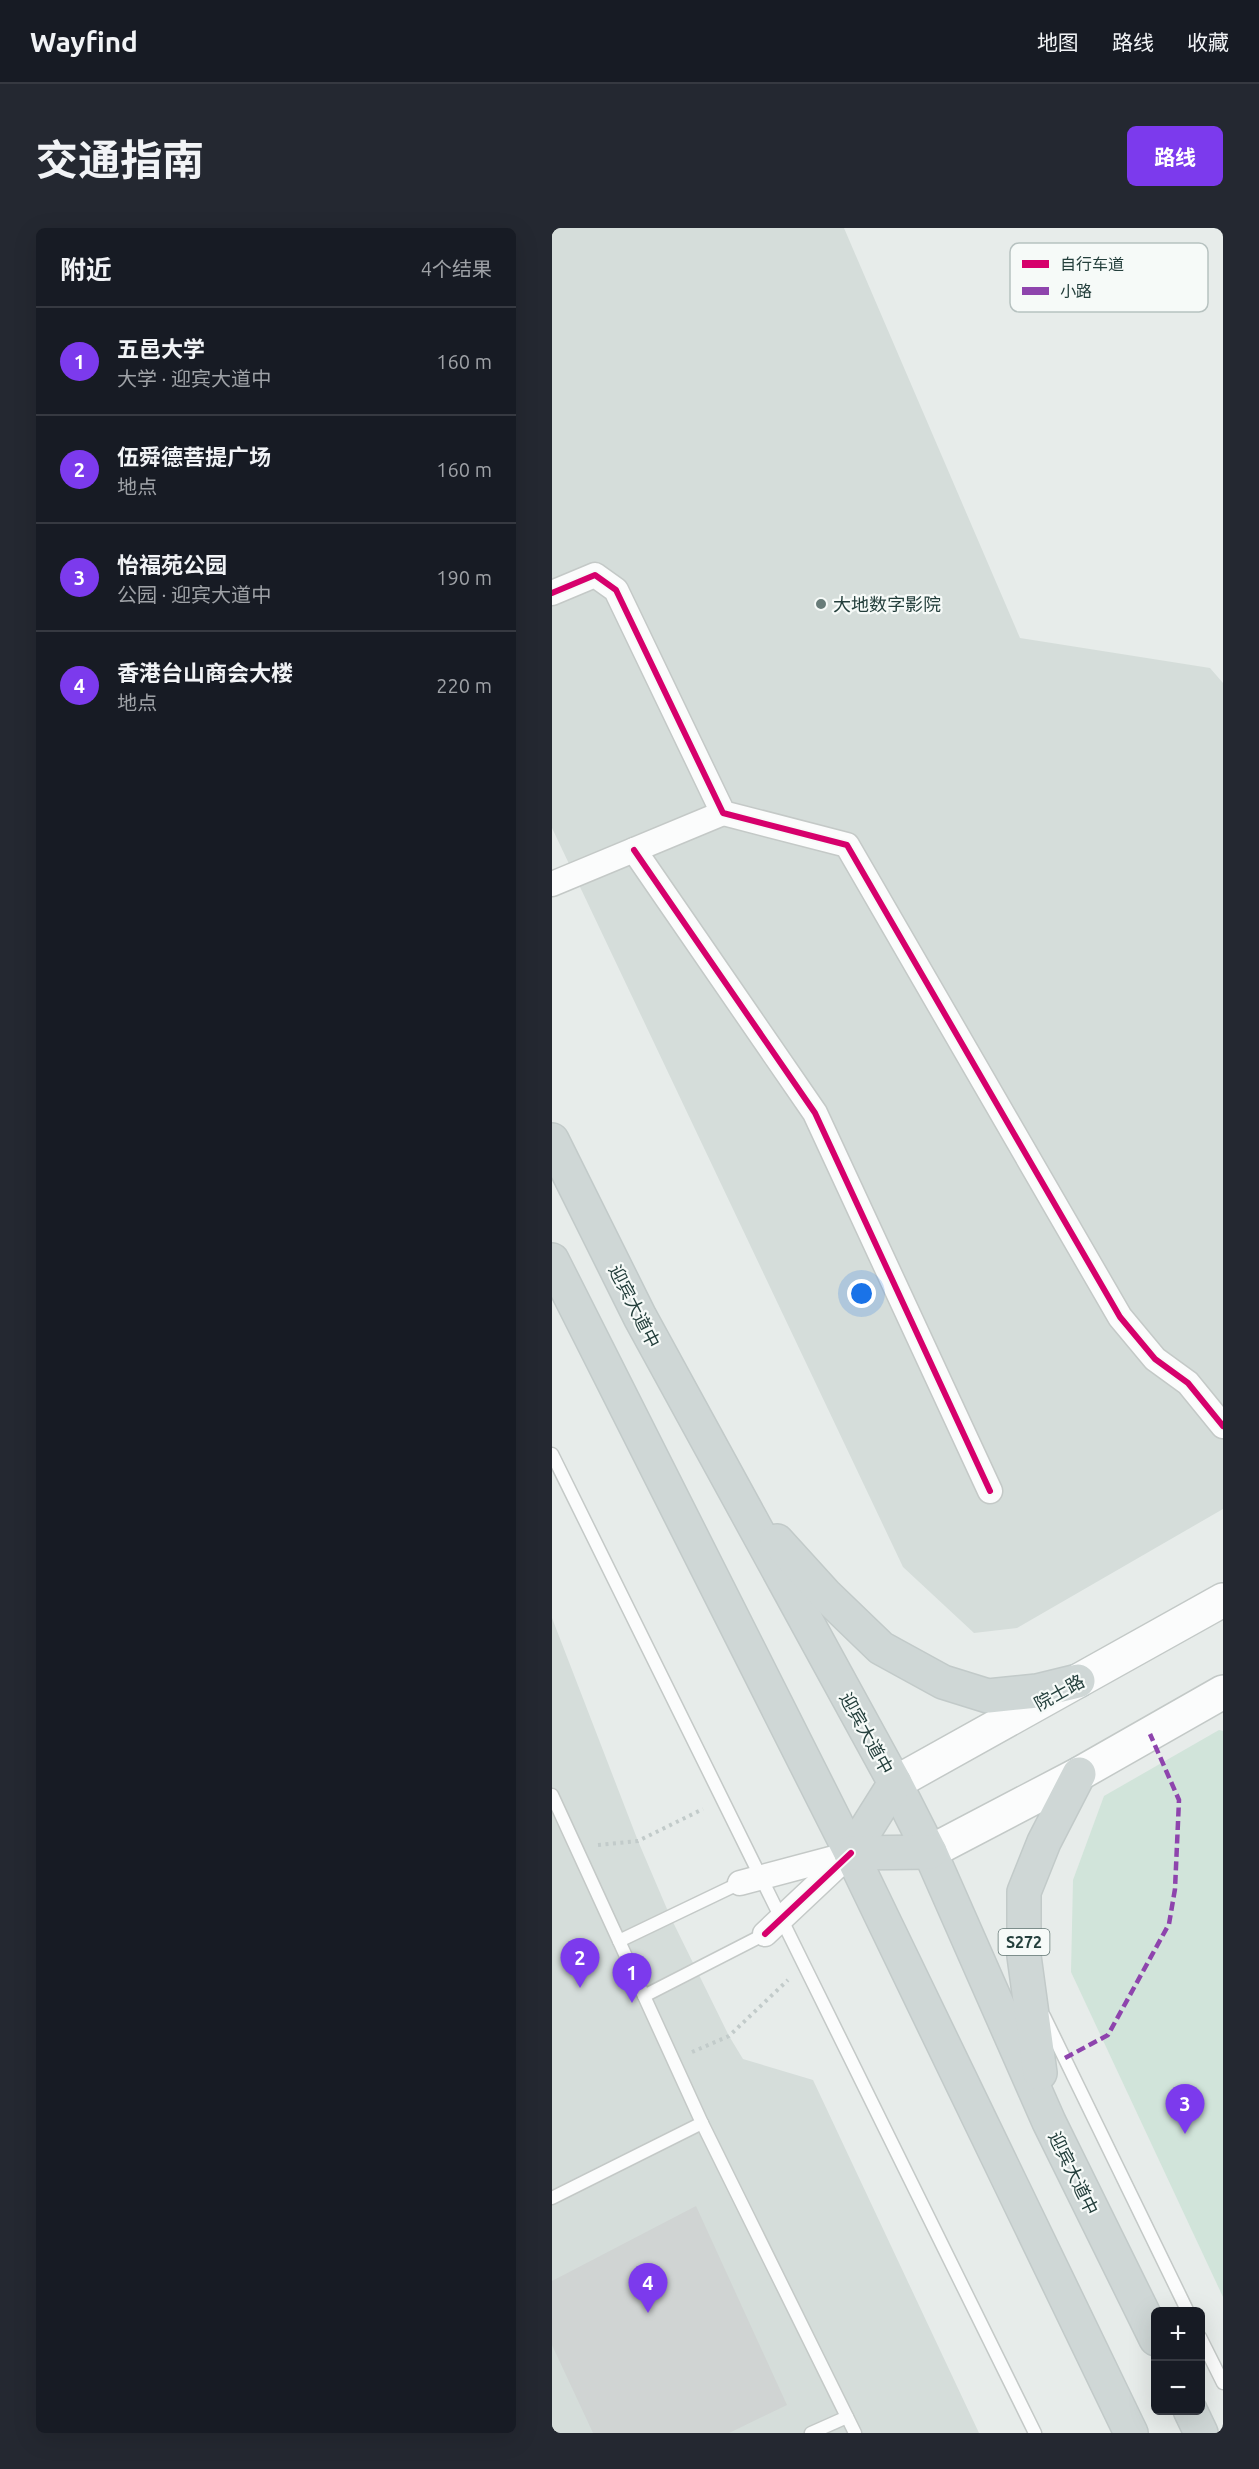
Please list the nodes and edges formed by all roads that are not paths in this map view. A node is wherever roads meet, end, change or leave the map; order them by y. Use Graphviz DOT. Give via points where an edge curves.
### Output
graph roads {
  1 [pos="552,593"];
  2 [pos="723,813"];
  3 [pos="634,850"];
  4 [pos="552,884"];
  5 [pos="552,1140"];
  6 [pos="552,1260"];
  7 [pos="1223,1426"];
  8 [pos="552,1454"];
  9 [pos="990,1491"];
  10 [pos="744,1506"];
  11 [pos="1223,1600"];
  12 [pos="1078,1681"];
  13 [pos="1223,1692"];
  14 [pos="1079,1774"];
  15 [pos="895,1783"];
  16 [pos="552,1795"];
  17 [pos="930,1852"];
  18 [pos="851,1853"];
  19 [pos="750,1880"];
  20 [pos="773,1926"];
  21 [pos="619,1941"];
  22 [pos="1027,1982"];
  23 [pos="644,1996"];
  24 [pos="1049,2121"];
  25 [pos="702,2123"];
  26 [pos="552,2198"];
  27 [pos="1186,2307"];
  28 [pos="1151,2331"];
  29 [pos="1205,2347"];
  30 [pos="1223,2383"];
  31 [pos="1193,2415"];
  32 [pos="847,2417"];
  33 [pos="811,2433"];
  34 [pos="855,2433"];
  35 [pos="1035,2433"];
  36 [pos="1131,2433"];
  37 [pos="1202,2433"];
  1 -- 2 [label="street" via="595,575 616,590"];
  2 -- 3 [label="street"];
  2 -- 7 [label="street" via="847,845 1120,1317 1155,1359 1188,1383"];
  3 -- 4 [label="street"];
  3 -- 9 [label="street" via="815,1113"];
  5 -- 10 [label="main road, 迎宾大道中" via="640,1317"];
  6 -- 18 [label="main road"];
  8 -- 19 [label="lane" via="723,1800"];
  10 -- 12 [label="main road" via="881,1648 943,1682 988,1696 1037,1691"];
  10 -- 15 [label="main road, 迎宾大道中"];
  11 -- 12 [label="main road, 院士路"];
  12 -- 15 [label="main road, 院士路"];
  13 -- 14 [label="main road"];
  14 -- 17 [label="main road"];
  14 -- 22 [label="main road, S272" via="1024,1892"];
  15 -- 17 [label="main road, 迎宾大道中"];
  15 -- 18 [label="main road"];
  16 -- 21 [label="lane"];
  17 -- 18 [label="main road"];
  17 -- 24 [label="main road, 迎宾大道中"];
  18 -- 19 [label="street"];
  18 -- 20 [label="street"];
  18 -- 36 [label="main road"];
  19 -- 20 [label="lane"];
  19 -- 21 [label="lane"];
  20 -- 23 [label="lane"];
  20 -- 35 [label="lane" via="804,1965"];
  21 -- 23 [label="lane"];
  22 -- 24 [label="main road, S272"];
  22 -- 27 [label="lane"];
  23 -- 25 [label="lane"];
  24 -- 28 [label="main road, 迎宾大道中"];
  25 -- 26 [label="lane"];
  25 -- 32 [label="lane"];
  29 -- 30 [label="lane"];
  31 -- 37 [label="main road"];
  32 -- 33 [label="lane"];
  32 -- 34 [label="lane"];
}
